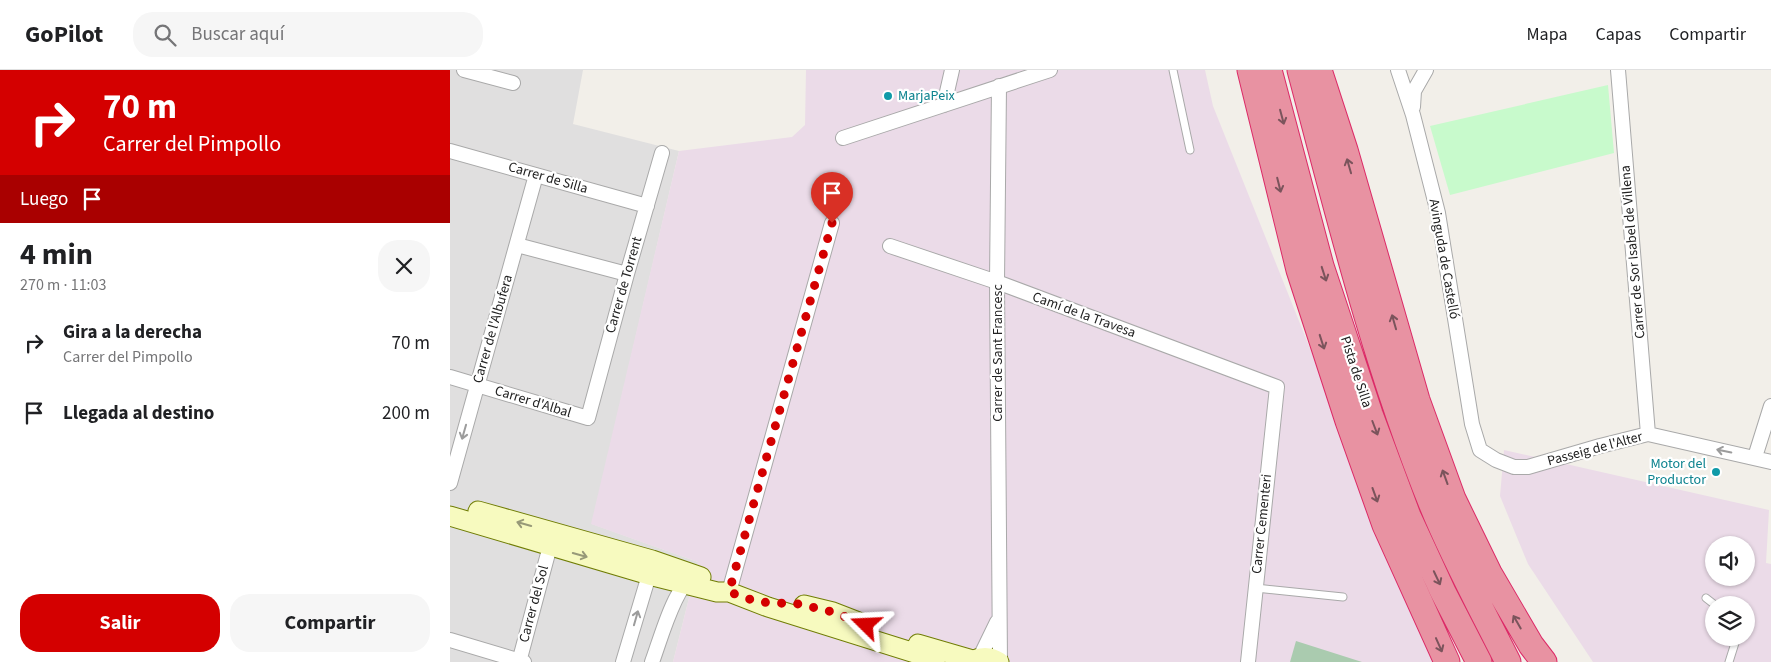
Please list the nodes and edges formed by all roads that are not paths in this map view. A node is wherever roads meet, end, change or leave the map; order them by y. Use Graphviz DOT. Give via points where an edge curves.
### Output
graph roads {
  1 [pos="464,70"];
  2 [pos="952,70"];
  3 [pos="1050,70"];
  4 [pos="1173,70"];
  5 [pos="1250,70"];
  6 [pos="1269,70"];
  7 [pos="1300,70"];
  8 [pos="1319,70"];
  9 [pos="1398,70"];
  10 [pos="1426,70"];
  11 [pos="1618,70"];
  12 [pos="513,83"];
  13 [pos="999,86"];
  14 [pos="944,105"];
  15 [pos="1413,115"];
  16 [pos="843,138"];
  17 [pos="1190,150"];
  18 [pos="450,151"];
  19 [pos="662,153"];
  20 [pos="536,175"];
  21 [pos="647,206"];
  22 [pos="832,223"];
  23 [pos="517,245"];
  24 [pos="890,246"];
  25 [pos="627,274"];
  26 [pos="997,282"];
  27 [pos="450,377"];
  28 [pos="478,385"];
  29 [pos="1277,387"];
  30 [pos="1771,406"];
  31 [pos="588,418"];
  32 [pos="1648,434"];
  33 [pos="1480,450"];
  34 [pos="1755,458"];
  35 [pos="1771,462"];
  36 [pos="450,483"];
  37 [pos="450,503"];
  38 [pos="450,516"];
  39 [pos="573,539"];
  40 [pos="550,546"];
  41 [pos="624,553"];
  42 [pos="648,575"];
  43 [pos="686,578"];
  44 [pos="724,588"];
  45 [pos="1256,588"];
  46 [pos="1343,597"];
  47 [pos="758,602"];
  48 [pos="999,619"];
  49 [pos="450,640"];
  50 [pos="1734,646"];
  51 [pos="975,660"];
  52 [pos="520,662"];
  53 [pos="623,662"];
  54 [pos="652,662"];
  55 [pos="935,662"];
  56 [pos="1000,662"];
  57 [pos="1248,662"];
  58 [pos="1447,662"];
  59 [pos="1479,662"];
  60 [pos="1508,662"];
  61 [pos="1544,662"];
  62 [pos="1729,662"];
  1 -- 12 [label="street"];
  2 -- 14 [label="street"];
  3 -- 13 [label="street"];
  4 -- 17 [label="lane"];
  5 -- 58 [label="highway, one-way" via="1299,270 1345,411 1385,524"];
  6 -- 59 [label="highway, Pista de Silla, one-way" via="1322,266 1370,414 1408,516"];
  7 -- 60 [label="highway, Pista de Silla" via="1350,260 1395,407 1433,507"];
  61 -- 8 [label="highway, one-way" via="1530,645 1489,573 1452,499 1417,400"];
  9 -- 15 [label="street, Avinguda de Castelló"];
  10 -- 15 [label="street" via="1414,91"];
  11 -- 32 [label="street, Carrer de Sor Isabel de Villena"];
  13 -- 14 [label="street"];
  13 -- 26 [label="street, Carrer de Sant Francesc"];
  14 -- 16 [label="street"];
  15 -- 33 [label="street, Avinguda de Castelló" via="1438,213 1472,424"];
  18 -- 20 [label="street, Carrer de Silla"];
  19 -- 21 [label="street, Carrer de Torrent"];
  20 -- 21 [label="street, Carrer de Silla"];
  20 -- 23 [label="street, Carrer de l'Albufera"];
  21 -- 25 [label="street, Carrer de Torrent"];
  22 -- 44 [label="street"];
  23 -- 25 [label="street"];
  23 -- 28 [label="street, Carrer de l'Albufera"];
  24 -- 26 [label="street, Camí de la Travesa"];
  25 -- 31 [label="street, Carrer de Torrent"];
  26 -- 29 [label="street, Camí de la Travesa"];
  26 -- 48 [label="street, Carrer de Sant Francesc"];
  27 -- 28 [label="street, Carrer d'Albal"];
  28 -- 31 [label="street, Carrer d'Albal"];
  28 -- 36 [label="street, Carrer de l'Albufera, one-way"];
  29 -- 45 [label="street, Carrer Cementeri"];
  30 -- 34 [label="street"];
  32 -- 33 [label="street, Passeig de l'Alter" via="1528,467 1505,464"];
  34 -- 32 [label="street, Passeig de l'Alter, one-way"];
  34 -- 35 [label="street, Passeig de l'Alter"];
  39 -- 37 [label="street, one-way"];
  38 -- 40 [label="street"];
  39 -- 40 [label="street" via="553,542"];
  39 -- 41 [label="street"];
  40 -- 42 [label="street, one-way"];
  40 -- 52 [label="street, Carrer del Sol"];
  41 -- 42 [label="street" via="632,562 645,566"];
  41 -- 43 [label="street"];
  42 -- 43 [label="street"];
  53 -- 42 [label="street, one-way"];
  43 -- 44 [label="street"];
  43 -- 54 [label="street" via="665,622"];
  44 -- 47 [label="street"];
  45 -- 46 [label="lane"];
  45 -- 57 [label="street, Carrer Cementeri"];
  47 -- 51 [label="street" via="799,604 833,612 921,645"];
  47 -- 55 [label="street"];
  48 -- 51 [label="street, Carrer de Sant Francesc"];
  48 -- 56 [label="street, Carrer de Sant Francesc"];
  49 -- 52 [label="street"];
  50 -- 62 [label="lane"];
  51 -- 56 [label="street" via="991,658"];
}
